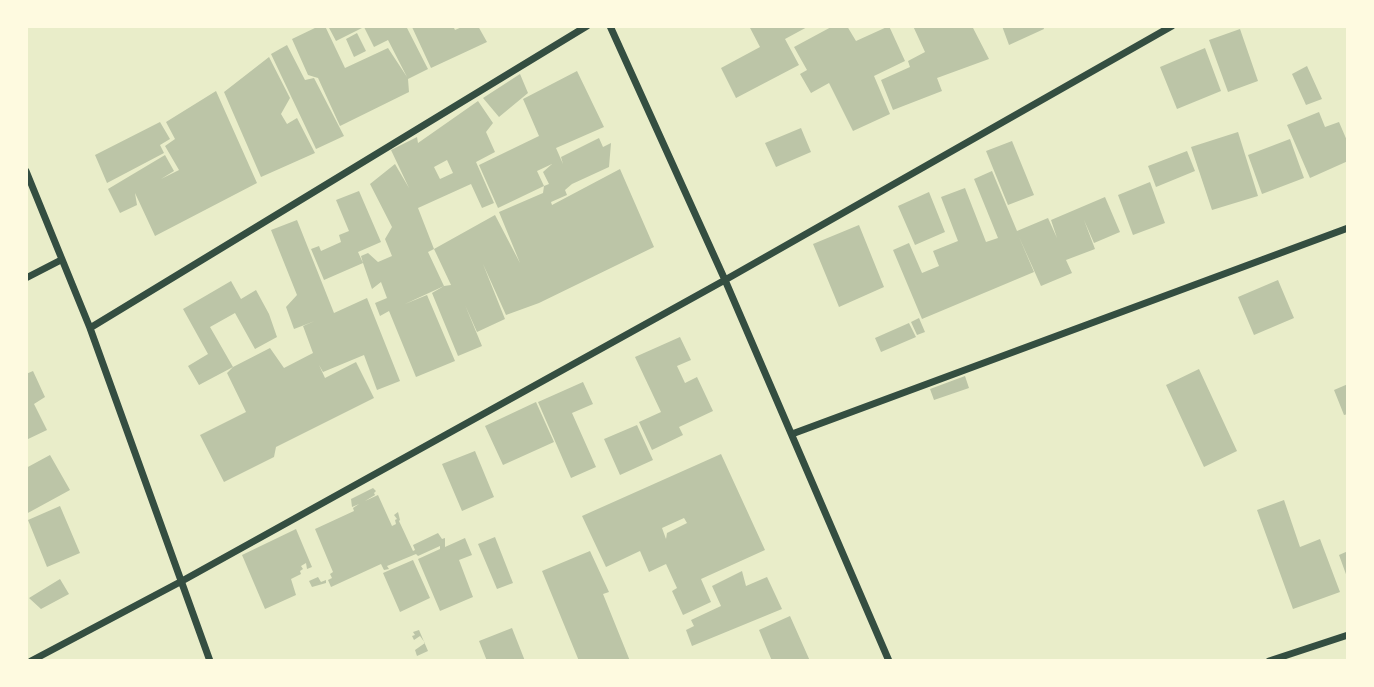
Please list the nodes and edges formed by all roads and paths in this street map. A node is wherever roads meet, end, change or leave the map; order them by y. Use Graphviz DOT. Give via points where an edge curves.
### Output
graph roads {
  1 [pos="587,26"];
  2 [pos="610,26"];
  3 [pos="1172,26"];
  4 [pos="26,171"];
  5 [pos="1348,228"];
  6 [pos="61,260"];
  7 [pos="26,278"];
  8 [pos="725,279"];
  9 [pos="90,328"];
  10 [pos="792,434"];
  11 [pos="182,581"];
  12 [pos="1348,635"];
  13 [pos="31,661"];
  14 [pos="210,661"];
  15 [pos="889,661"];
  16 [pos="1269,661"];
  1 -- 9 [label="street"];
  2 -- 8 [label="street"];
  3 -- 8 [label="street"];
  4 -- 6 [label="street"];
  5 -- 10 [label="street"];
  6 -- 7 [label="street"];
  6 -- 9 [label="street"];
  8 -- 10 [label="street"];
  8 -- 11 [label="street"];
  9 -- 11 [label="street"];
  10 -- 15 [label="street"];
  11 -- 13 [label="street"];
  11 -- 14 [label="street"];
  12 -- 16 [label="street"];
}
